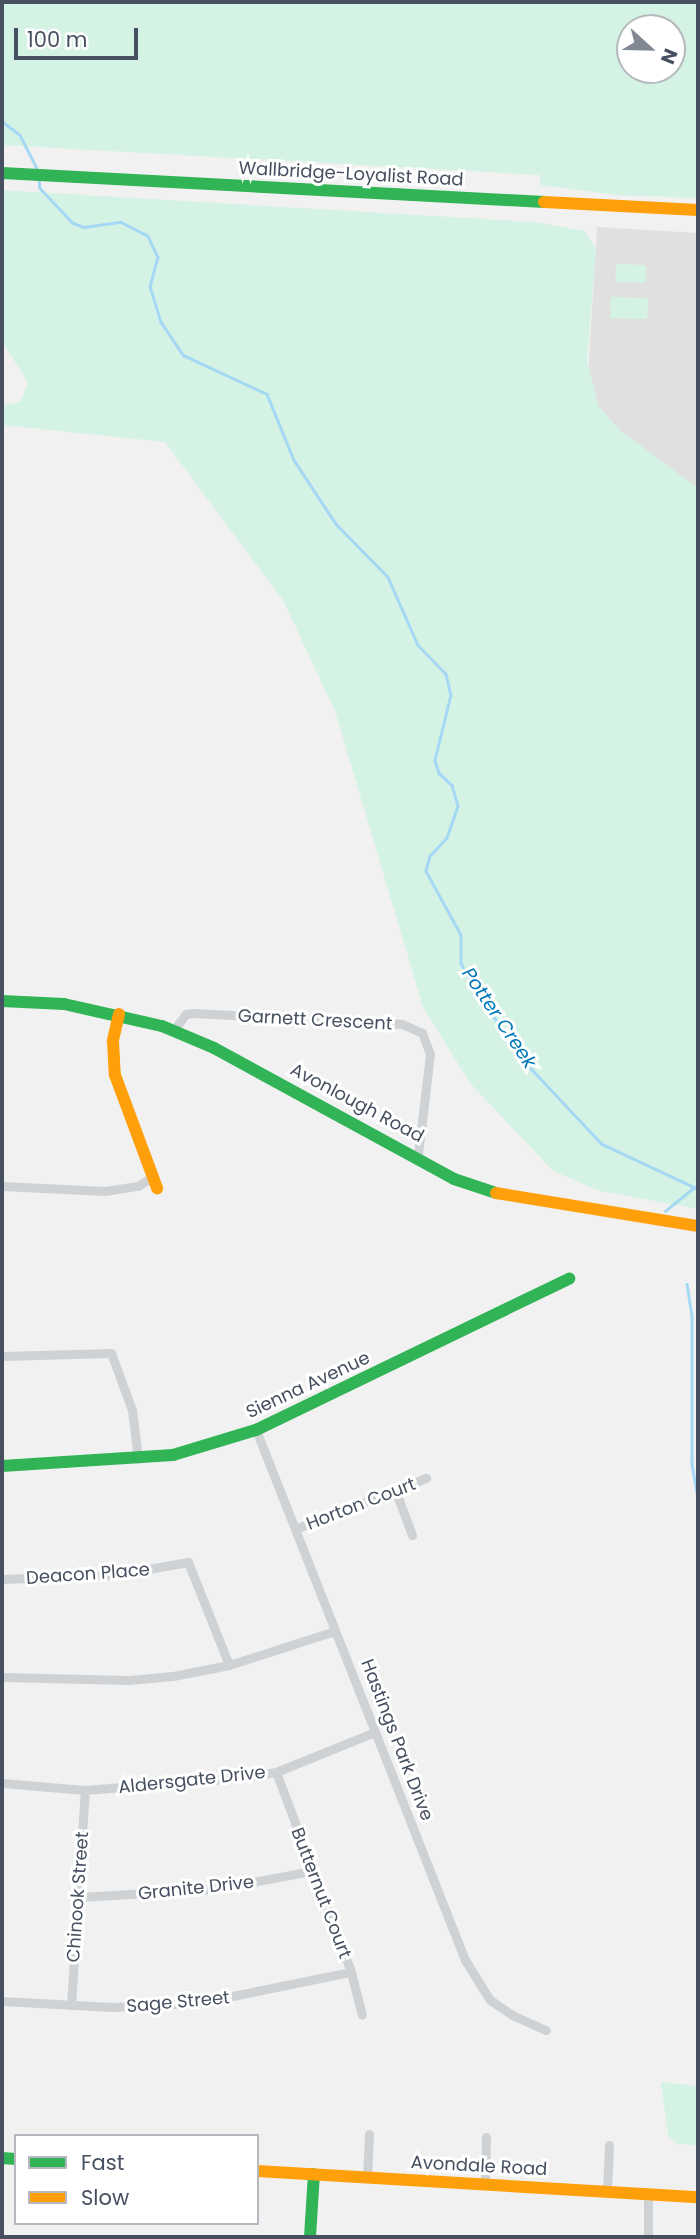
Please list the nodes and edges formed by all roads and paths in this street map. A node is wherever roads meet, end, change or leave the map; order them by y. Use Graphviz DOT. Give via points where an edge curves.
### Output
graph roads {
  1 [pos="2,173"];
  2 [pos="698,210"];
  3 [pos="2,1001"];
  4 [pos="119,1014"];
  5 [pos="173,1031"];
  6 [pos="418,1155"];
  7 [pos="155,1182"];
  8 [pos="2,1186"];
  9 [pos="698,1226"];
  10 [pos="569,1279"];
  11 [pos="2,1356"];
  12 [pos="256,1430"];
  13 [pos="138,1459"];
  14 [pos="2,1466"];
  15 [pos="426,1478"];
  16 [pos="396,1493"];
  17 [pos="295,1529"];
  18 [pos="412,1535"];
  19 [pos="2,1579"];
  20 [pos="335,1631"];
  21 [pos="229,1665"];
  22 [pos="2,1677"];
  23 [pos="375,1732"];
  24 [pos="276,1772"];
  25 [pos="2,1783"];
  26 [pos="85,1790"];
  27 [pos="312,1871"];
  28 [pos="79,1897"];
  29 [pos="351,1972"];
  30 [pos="2,2001"];
  31 [pos="71,2004"];
  32 [pos="362,2015"];
  33 [pos="546,2030"];
  34 [pos="369,2134"];
  35 [pos="486,2137"];
  36 [pos="610,2145"];
  37 [pos="259,2171"];
  38 [pos="314,2174"];
  39 [pos="367,2177"];
  40 [pos="485,2184"];
  41 [pos="607,2191"];
  42 [pos="648,2194"];
  43 [pos="698,2197"];
  44 [pos="310,2237"];
  45 [pos="648,2237"];
  1 -- 2 [label="street, Wallbridge-Loyalist Road"];
  3 -- 4 [label="street, Avonlough Road" via="64,1004"];
  4 -- 5 [label="street, Avonlough Road"];
  4 -- 7 [label="street" via="113,1041 115,1075"];
  5 -- 6 [label="street, Avonlough Road" via="215,1048"];
  5 -- 6 [label="street, Garnett Crescent" via="186,1014 193,1013 402,1024 422,1033 430,1054"];
  6 -- 9 [label="street, Avonlough Road" via="454,1179 505,1196"];
  7 -- 8 [label="street" via="105,1191"];
  10 -- 12 [label="street, Sienna Avenue"];
  11 -- 13 [label="street" via="111,1353 132,1410"];
  12 -- 13 [label="street, Sienna Avenue" via="173,1455"];
  12 -- 17 [label="street, Hastings Park Drive"];
  13 -- 14 [label="street, Sienna Avenue"];
  15 -- 16 [label="street, Horton Court"];
  16 -- 17 [label="street, Horton Court"];
  16 -- 18 [label="street"];
  17 -- 20 [label="street, Hastings Park Drive"];
  19 -- 21 [label="street, Deacon Place" via="115,1575 188,1562"];
  20 -- 21 [label="street"];
  20 -- 23 [label="street, Hastings Park Drive"];
  21 -- 22 [label="street" via="129,1680"];
  23 -- 24 [label="street, Aldersgate Drive"];
  23 -- 33 [label="street, Hastings Park Drive" via="476,1981 512,2015"];
  24 -- 26 [label="street, Aldersgate Drive"];
  24 -- 27 [label="street, Butternut Court"];
  25 -- 26 [label="street, Aldersgate Drive"];
  26 -- 28 [label="street, Chinook Street"];
  27 -- 28 [label="street, Granite Drive" via="214,1889"];
  27 -- 29 [label="street, Butternut Court"];
  28 -- 31 [label="street, Chinook Street"];
  29 -- 31 [label="street, Sage Street" via="198,2003"];
  29 -- 32 [label="street, Butternut Court"];
  30 -- 31 [label="street, Sage Street"];
  34 -- 39 [label="street"];
  35 -- 40 [label="street"];
  36 -- 41 [label="street"];
  37 -- 38 [label="street, Avondale Road"];
  38 -- 39 [label="street, Avondale Road"];
  38 -- 44 [label="street"];
  39 -- 40 [label="street, Avondale Road"];
  40 -- 41 [label="street, Avondale Road"];
  41 -- 42 [label="street, Avondale Road"];
  42 -- 43 [label="street, Avondale Road"];
  42 -- 45 [label="street"];
}
